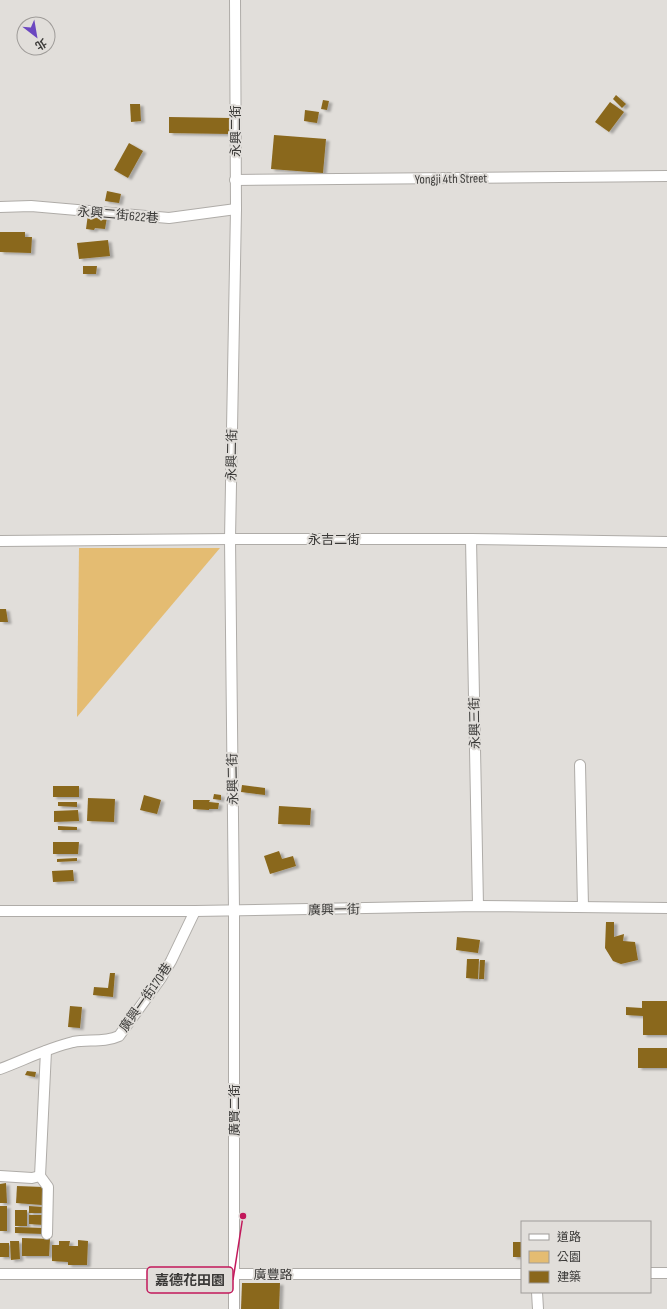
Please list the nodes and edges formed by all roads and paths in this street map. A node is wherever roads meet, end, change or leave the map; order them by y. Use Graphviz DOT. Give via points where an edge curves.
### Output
graph roads {
  1 [pos="235,0"];
  2 [pos="667,176"];
  3 [pos="235,180"];
  4 [pos="0,207"];
  5 [pos="236,209"];
  6 [pos="230,539"];
  7 [pos="471,539"];
  8 [pos="0,541"];
  9 [pos="667,542"];
  10 [pos="580,765"];
  11 [pos="478,906"];
  12 [pos="583,907"];
  13 [pos="667,908"];
  14 [pos="234,910"];
  15 [pos="0,911"];
  16 [pos="195,912"];
  17 [pos="46,1050"];
  18 [pos="0,1069"];
  19 [pos="0,1176"];
  20 [pos="40,1176"];
  21 [pos="47,1234"];
  22 [pos="651,1273"];
  23 [pos="667,1273"];
  24 [pos="0,1274"];
  25 [pos="234,1274"];
  26 [pos="521,1274"];
  27 [pos="537,1293"];
  28 [pos="234,1309"];
  29 [pos="538,1309"];
  1 -- 3 [label="street, 永興二街"];
  2 -- 3 [label="street, Yongji 4th Street"];
  3 -- 5 [label="street, 永興二街"];
  4 -- 5 [label="street, 永興二街622巷" via="31,206 169,218"];
  5 -- 6 [label="street, 永興二街"];
  6 -- 7 [label="street, 永吉二街"];
  6 -- 8 [label="street, 永吉二街"];
  6 -- 14 [label="street, 永興二街"];
  7 -- 9 [label="street, 永吉二街"];
  7 -- 11 [label="street, 永興三街"];
  10 -- 12 [label="street"];
  11 -- 12 [label="street, 廣興一街"];
  11 -- 14 [label="street, 廣興一街"];
  12 -- 13 [label="street, 廣興一街"];
  14 -- 16 [label="street, 廣興一街"];
  14 -- 25 [label="street, 廣賢二街"];
  15 -- 16 [label="street, 廣興一街"];
  16 -- 17 [label="street, 廣興一街170巷" via="161,978 119,1036 75,1042"];
  17 -- 18 [label="street, 廣興一街170巷"];
  17 -- 20 [label="street"];
  19 -- 20 [label="street"];
  20 -- 21 [label="street" via="48,1187"];
  22 -- 23 [label="street"];
  24 -- 25 [label="street, 廣豐路"];
  25 -- 26 [label="street, 廣豐路"];
  25 -- 28 [label="street, 廣賢二街"];
  27 -- 29 [label="street"];
}
